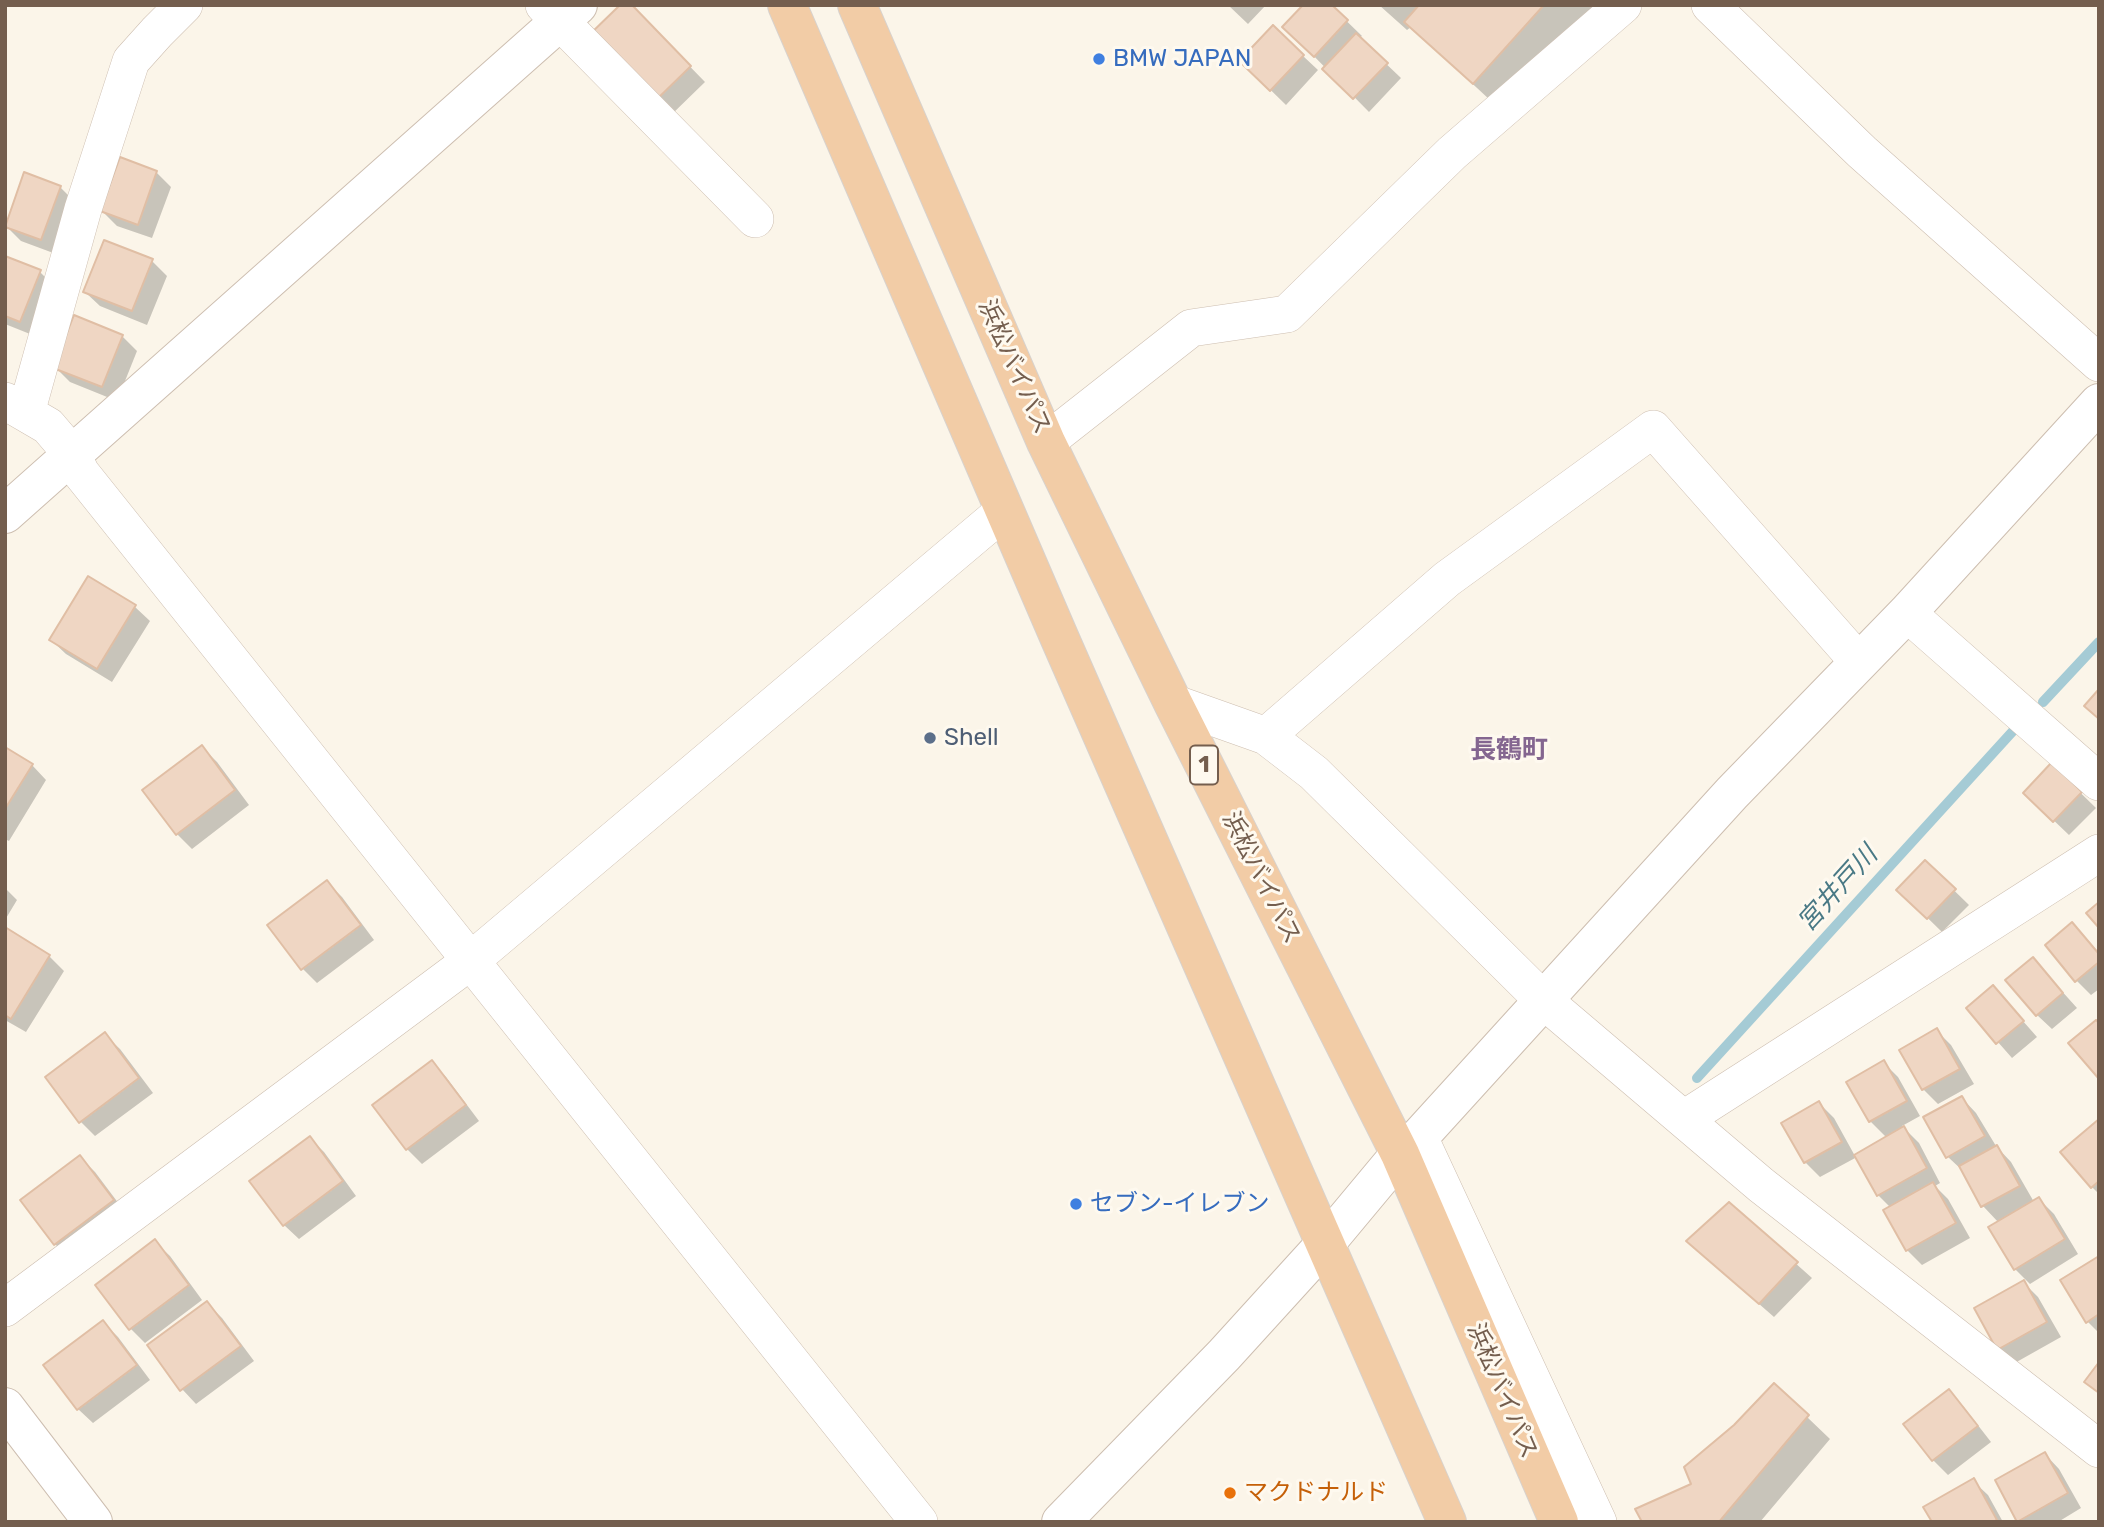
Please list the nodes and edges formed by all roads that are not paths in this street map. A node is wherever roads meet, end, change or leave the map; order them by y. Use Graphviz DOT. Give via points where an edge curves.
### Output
graph roads {
  1 [pos="184,5"];
  2 [pos="787,5"];
  3 [pos="857,5"];
  4 [pos="1623,5"];
  5 [pos="1710,5"];
  6 [pos="561,11"];
  7 [pos="755,219"];
  8 [pos="2099,363"];
  9 [pos="2099,403"];
  10 [pos="15,407"];
  11 [pos="1046,442"];
  12 [pos="71,453"];
  13 [pos="1004,511"];
  14 [pos="5,514"];
  15 [pos="1907,612"];
  16 [pos="1858,661"];
  17 [pos="1172,702"];
  18 [pos="1266,736"];
  19 [pos="2099,782"];
  20 [pos="2099,853"];
  21 [pos="469,962"];
  22 [pos="1542,999"];
  23 [pos="1684,1119"];
  24 [pos="1409,1145"];
  25 [pos="1325,1244"];
  26 [pos="5,1308"];
  27 [pos="5,1407"];
  28 [pos="2099,1449"];
  29 [pos="93,1522"];
  30 [pos="919,1522"];
  31 [pos="1061,1522"];
  32 [pos="1447,1522"];
  33 [pos="1559,1522"];
  34 [pos="1598,1522"];
  1 -- 10 [label="street" via="131,61"];
  2 -- 13 [label="highway"];
  3 -- 11 [label="highway, 浜松バイパス / 1"];
  4 -- 11 [label="street" via="1452,153 1287,314 1191,328"];
  5 -- 8 [label="street" via="1862,152"];
  6 -- 7 [label="street"];
  6 -- 12 [label="street"];
  9 -- 15 [label="street"];
  10 -- 12 [label="street" via="48,426"];
  11 -- 17 [label="highway, 浜松バイパス / 1"];
  12 -- 14 [label="street"];
  12 -- 21 [label="street" via="81,473"];
  13 -- 21 [label="street"];
  13 -- 25 [label="highway"];
  15 -- 16 [label="street"];
  15 -- 19 [label="street"];
  16 -- 18 [label="street" via="1653,429 1447,579"];
  16 -- 22 [label="street"];
  17 -- 18 [label="street"];
  17 -- 24 [label="highway, 浜松バイパス / 1"];
  18 -- 22 [label="street" via="1314,773"];
  20 -- 23 [label="street"];
  21 -- 26 [label="street"];
  21 -- 30 [label="street"];
  22 -- 23 [label="street"];
  22 -- 24 [label="street"];
  23 -- 28 [label="street" via="1761,1185"];
  24 -- 25 [label="street"];
  24 -- 33 [label="highway, 浜松バイパス / 1"];
  24 -- 34 [label="street"];
  25 -- 31 [label="street"];
  25 -- 32 [label="highway"];
  27 -- 29 [label="street"];
}
